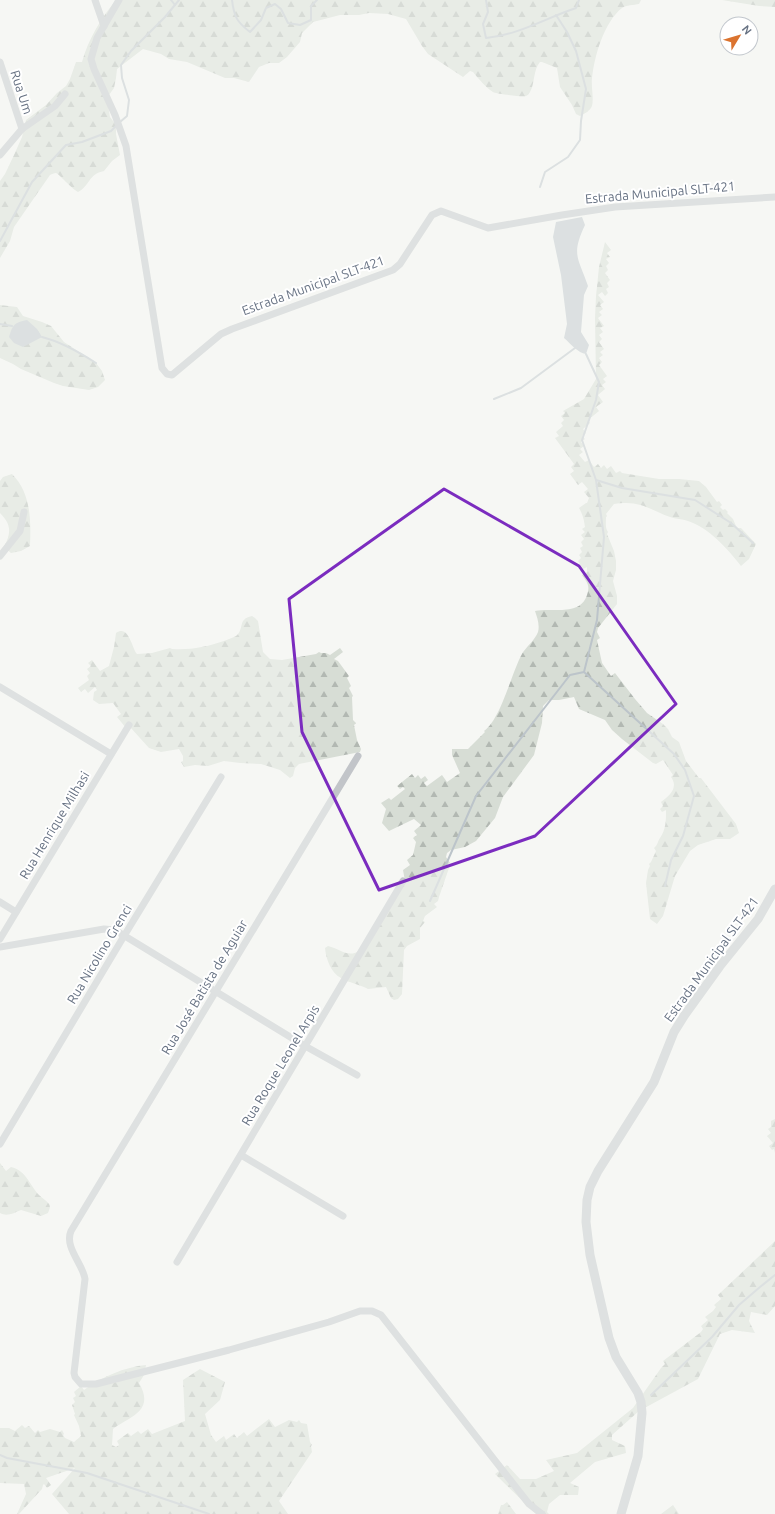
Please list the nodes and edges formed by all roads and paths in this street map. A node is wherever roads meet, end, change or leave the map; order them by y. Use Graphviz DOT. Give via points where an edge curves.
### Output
graph roads {
  1 [pos="95,0"];
  2 [pos="119,0"];
  3 [pos="104,26"];
  4 [pos="0,62"];
  5 [pos="65,94"];
  6 [pos="22,129"];
  7 [pos="0,155"];
  8 [pos="775,197"];
  9 [pos="24,512"];
  10 [pos="0,556"];
  11 [pos="0,687"];
  12 [pos="129,725"];
  13 [pos="111,754"];
  14 [pos="358,756"];
  15 [pos="221,777"];
  16 [pos="403,881"];
  17 [pos="775,889"];
  18 [pos="0,902"];
  19 [pos="16,912"];
  20 [pos="124,936"];
  21 [pos="0,938"];
  22 [pos="0,947"];
  23 [pos="215,990"];
  24 [pos="305,1046"];
  25 [pos="357,1074"];
  26 [pos="0,1144"];
  27 [pos="241,1155"];
  28 [pos="343,1216"];
  29 [pos="177,1262"];
  30 [pos="542,1514"];
  31 [pos="621,1514"];
  1 -- 3 [label="street"];
  2 -- 3 [label="street"];
  3 -- 8 [label="street, Estrada Municipal SLT-421" via="97,38 91,59 126,146 162,368 167,374 172,375 221,334 393,270 400,264 432,214 436,212 441,211 488,228 615,207"];
  4 -- 6 [label="street, Rua Um"];
  5 -- 6 [label="street" via="55,106"];
  6 -- 7 [label="street"];
  9 -- 10 [label="street" via="20,531"];
  11 -- 13 [label="street"];
  12 -- 13 [label="street, Rua Henrique Milhasi"];
  13 -- 19 [label="street, Rua Henrique Milhasi"];
  14 -- 23 [label="street, Rua José Batista de Aguiar"];
  15 -- 20 [label="street, Rua Nicolino Grenci"];
  16 -- 24 [label="street, Rua Roque Leonel Arpis"];
  17 -- 31 [label="street, Estrada Municipal SLT-421" via="758,919 720,966 674,1032 654,1082 598,1170 587,1200 586,1222 590,1255 609,1338 616,1357 641,1402 638,1456"];
  18 -- 19 [label="street"];
  19 -- 21 [label="street, Rua Henrique Milhasi"];
  20 -- 22 [label="street" via="115,930 104,929"];
  20 -- 23 [label="street"];
  20 -- 26 [label="street, Rua Nicolino Grenci"];
  23 -- 24 [label="street"];
  23 -- 30 [label="street, Rua José Batista de Aguiar" via="71,1231 69,1241 85,1279 75,1377 81,1384 96,1384 229,1350 360,1311 377,1312 529,1504"];
  24 -- 25 [label="street"];
  24 -- 27 [label="street, Rua Roque Leonel Arpis"];
  27 -- 28 [label="street"];
  27 -- 29 [label="street, Rua Roque Leonel Arpis"];
}
